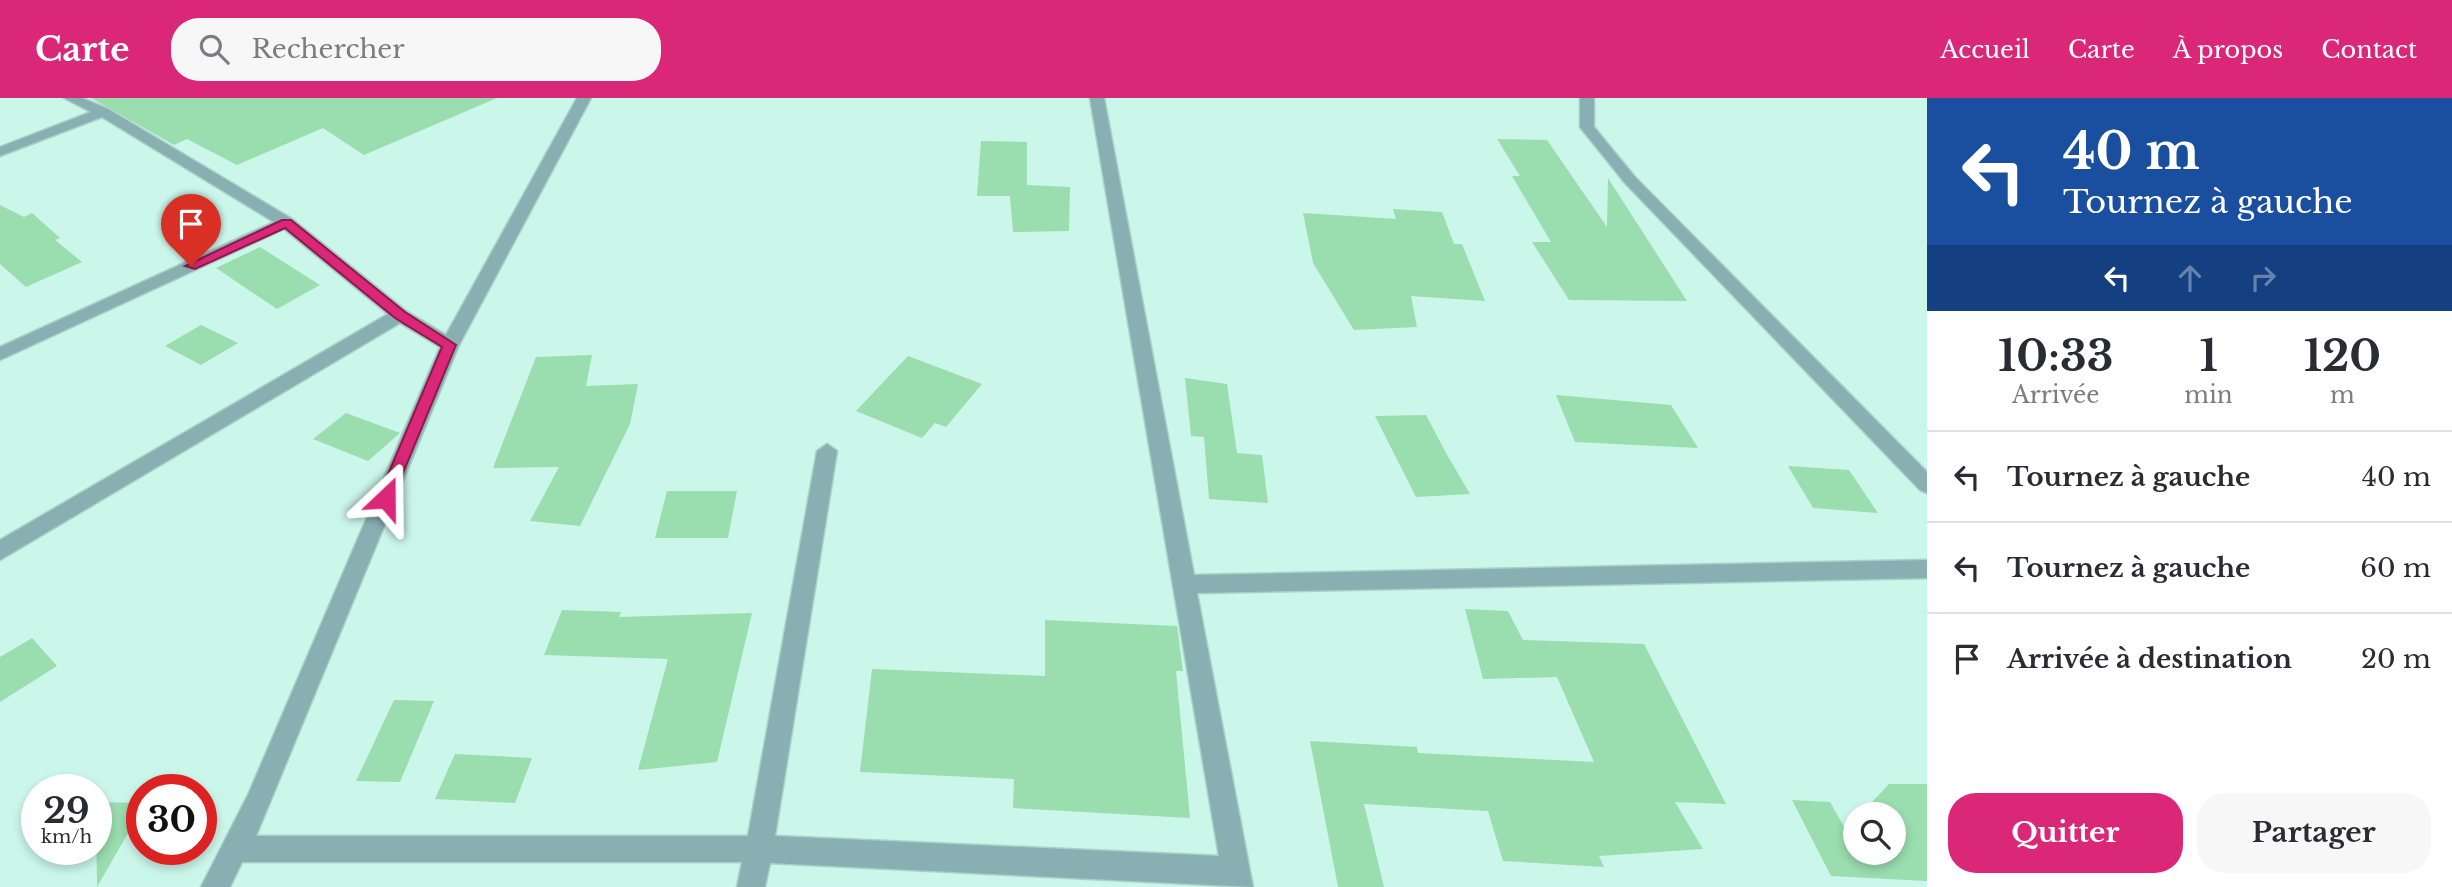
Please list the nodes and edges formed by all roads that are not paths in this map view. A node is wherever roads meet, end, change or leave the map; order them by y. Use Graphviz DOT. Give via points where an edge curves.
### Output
graph roads {
  1 [pos="71,98"];
  2 [pos="584,98"];
  3 [pos="1097,98"];
  4 [pos="1587,98"];
  5 [pos="103,112"];
  6 [pos="0,152"];
  7 [pos="286,222"];
  8 [pos="400,315"];
  9 [pos="450,345"];
  10 [pos="0,354"];
  11 [pos="827,451"];
  12 [pos="1927,485"];
  13 [pos="0,551"];
  14 [pos="1927,569"];
  15 [pos="1186,584"];
  16 [pos="234,849"];
  17 [pos="758,849"];
  18 [pos="1238,879"];
  19 [pos="215,887"];
  20 [pos="751,887"];
  1 -- 5 [label="street"];
  2 -- 9 [label="street"];
  3 -- 15 [label="street"];
  4 -- 12 [label="street" via="1587,127 1630,180"];
  5 -- 6 [label="street"];
  5 -- 7 [label="street"];
  7 -- 8 [label="street"];
  7 -- 10 [label="street"];
  8 -- 9 [label="street"];
  8 -- 13 [label="street"];
  9 -- 16 [label="street" via="258,803"];
  11 -- 17 [label="street"];
  14 -- 15 [label="street"];
  15 -- 18 [label="street"];
  16 -- 17 [label="street"];
  16 -- 19 [label="street"];
  17 -- 18 [label="street"];
  17 -- 20 [label="street"];
}
